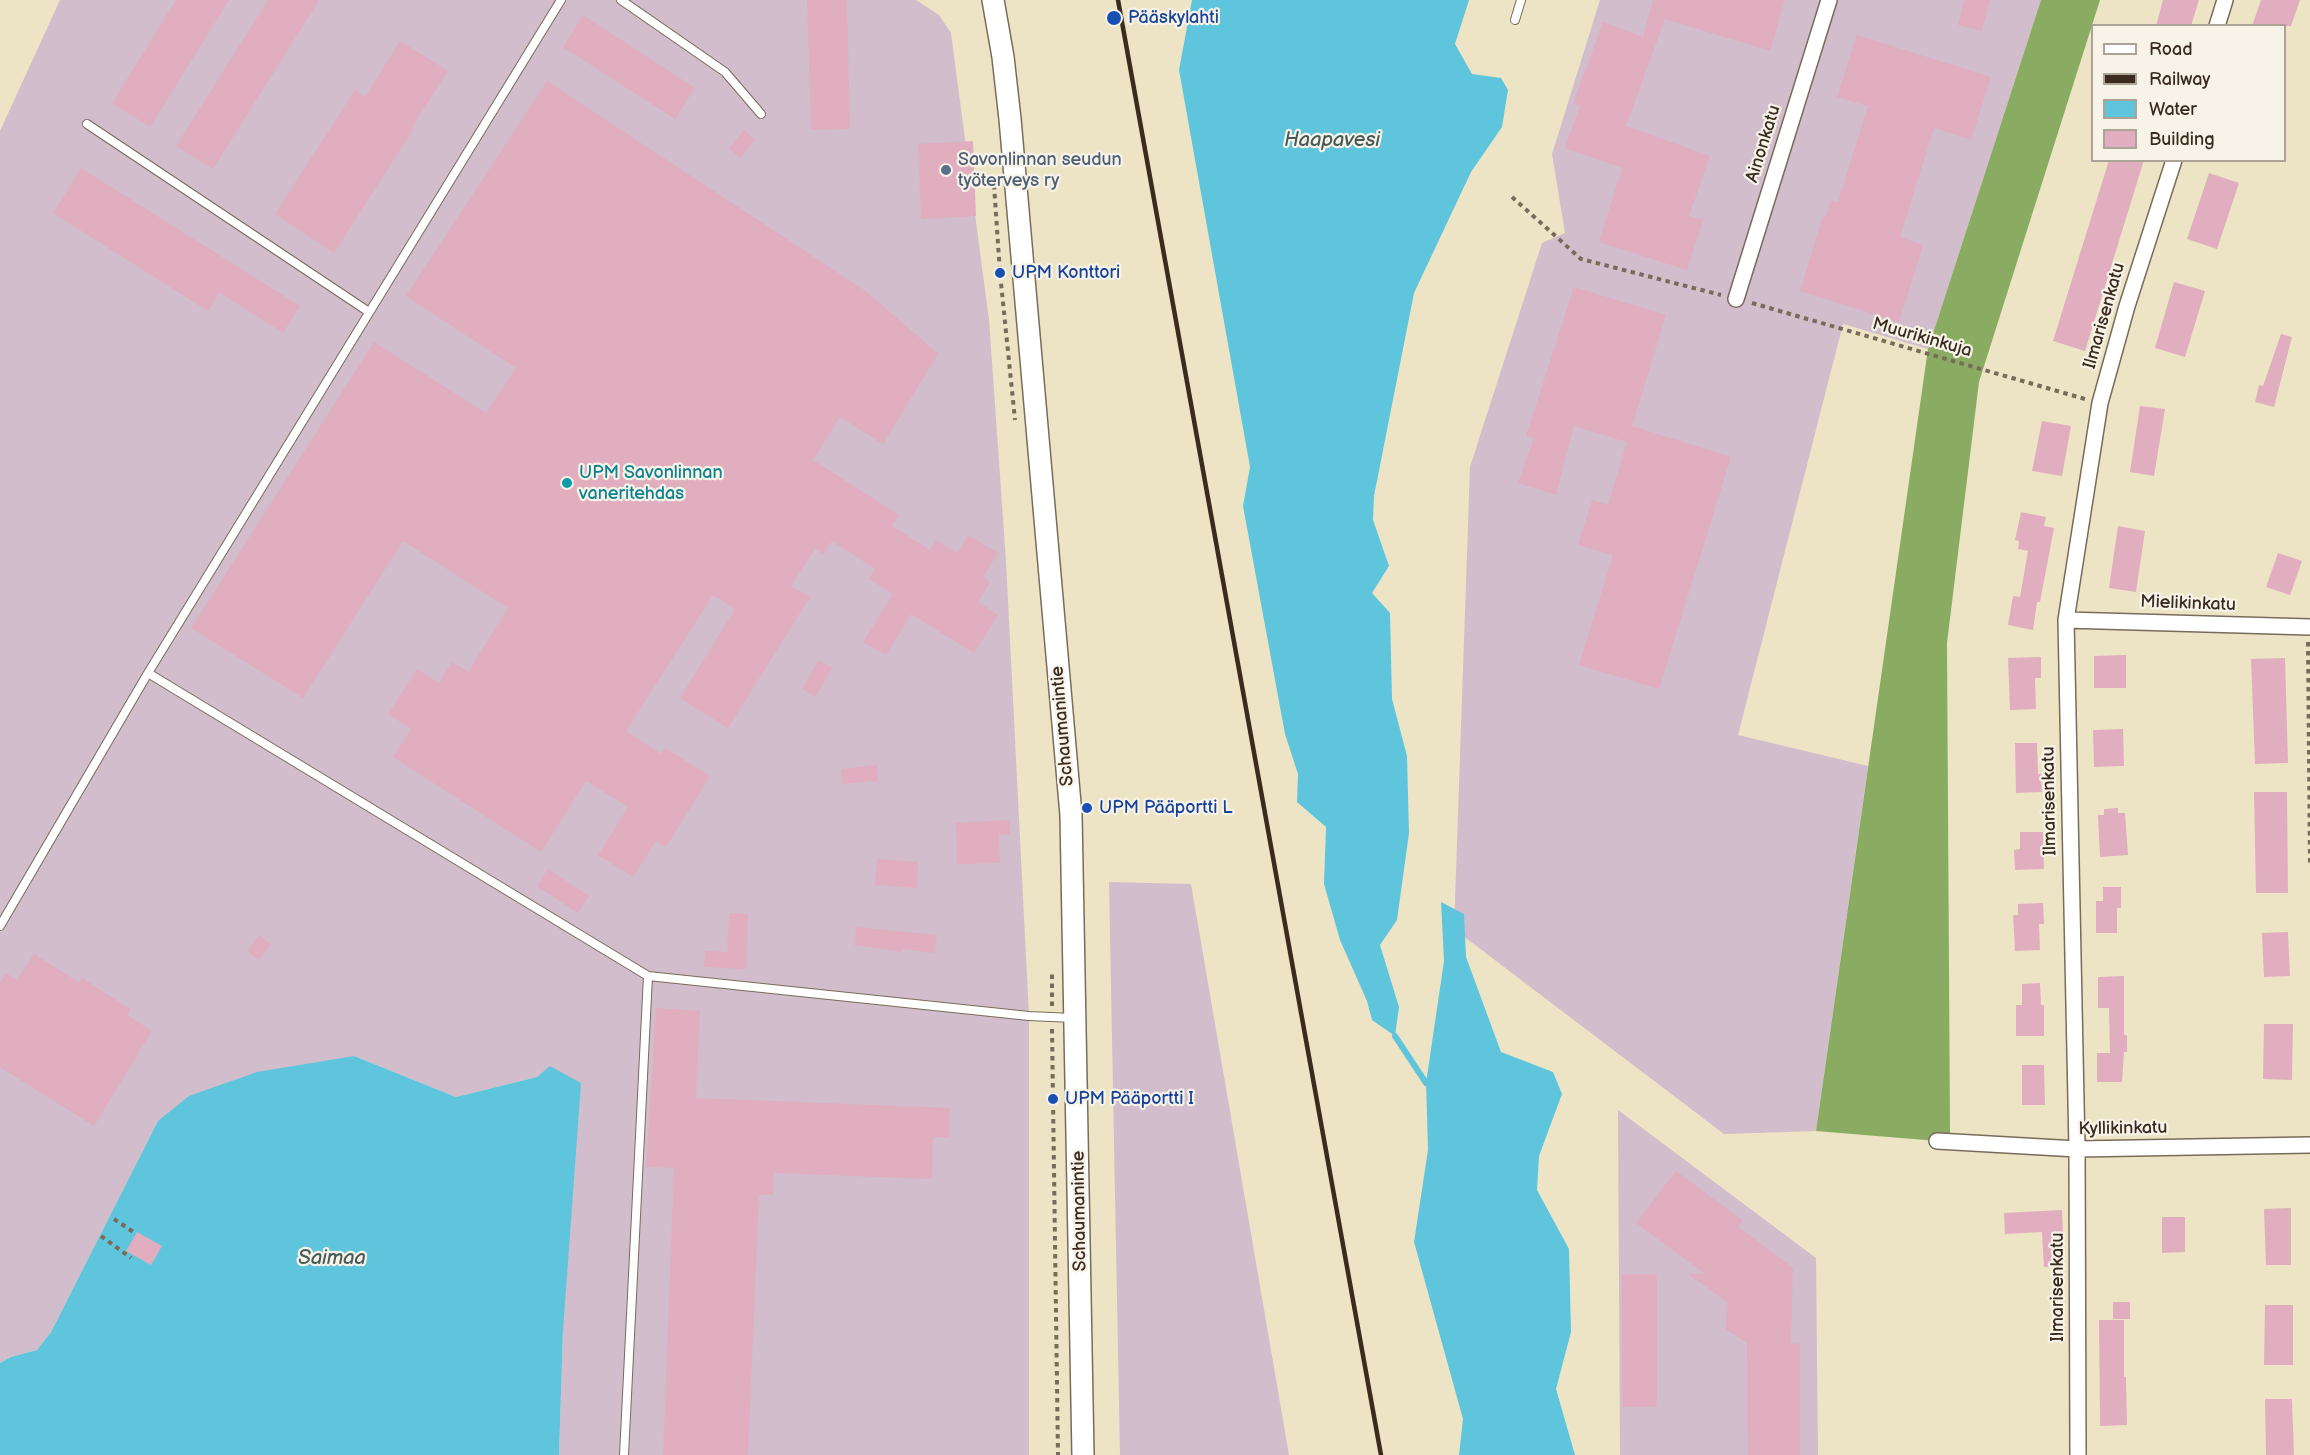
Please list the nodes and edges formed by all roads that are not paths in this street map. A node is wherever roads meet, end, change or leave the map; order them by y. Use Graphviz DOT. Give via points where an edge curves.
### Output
graph roads {
  1 [pos="561,0"];
  2 [pos="621,0"];
  3 [pos="993,0"];
  4 [pos="1521,0"];
  5 [pos="1829,0"];
  6 [pos="2225,0"];
  7 [pos="1515,21"];
  8 [pos="2218,24"];
  9 [pos="761,114"];
  10 [pos="87,124"];
  11 [pos="2173,162"];
  12 [pos="1736,299"];
  13 [pos="369,312"];
  14 [pos="2066,620"];
  15 [pos="2309,627"];
  16 [pos="148,673"];
  17 [pos="0,926"];
  18 [pos="648,976"];
  19 [pos="1076,1019"];
  20 [pos="1937,1141"];
  21 [pos="2310,1145"];
  22 [pos="2076,1149"];
  23 [pos="624,1455"];
  24 [pos="1083,1455"];
  25 [pos="2078,1455"];
  1 -- 13 [label="lane"];
  2 -- 9 [label="lane" via="725,72"];
  3 -- 19 [label="street, Schaumanintie" via="1011,119 1070,804"];
  4 -- 7 [label="lane"];
  5 -- 12 [label="street, Ainonkatu"];
  6 -- 8 [label="street"];
  10 -- 13 [label="lane"];
  11 -- 14 [label="street, Ilmarisenkatu" via="2100,403"];
  13 -- 16 [label="lane"];
  14 -- 15 [label="street, Mielikinkatu"];
  14 -- 22 [label="street, Ilmarisenkatu"];
  16 -- 17 [label="lane"];
  16 -- 18 [label="lane"];
  18 -- 19 [label="lane"];
  18 -- 23 [label="lane"];
  19 -- 24 [label="street, Schaumanintie"];
  20 -- 22 [label="street, Kyllikinkatu"];
  21 -- 22 [label="street, Kyllikinkatu"];
  22 -- 25 [label="street, Ilmarisenkatu"];
}
